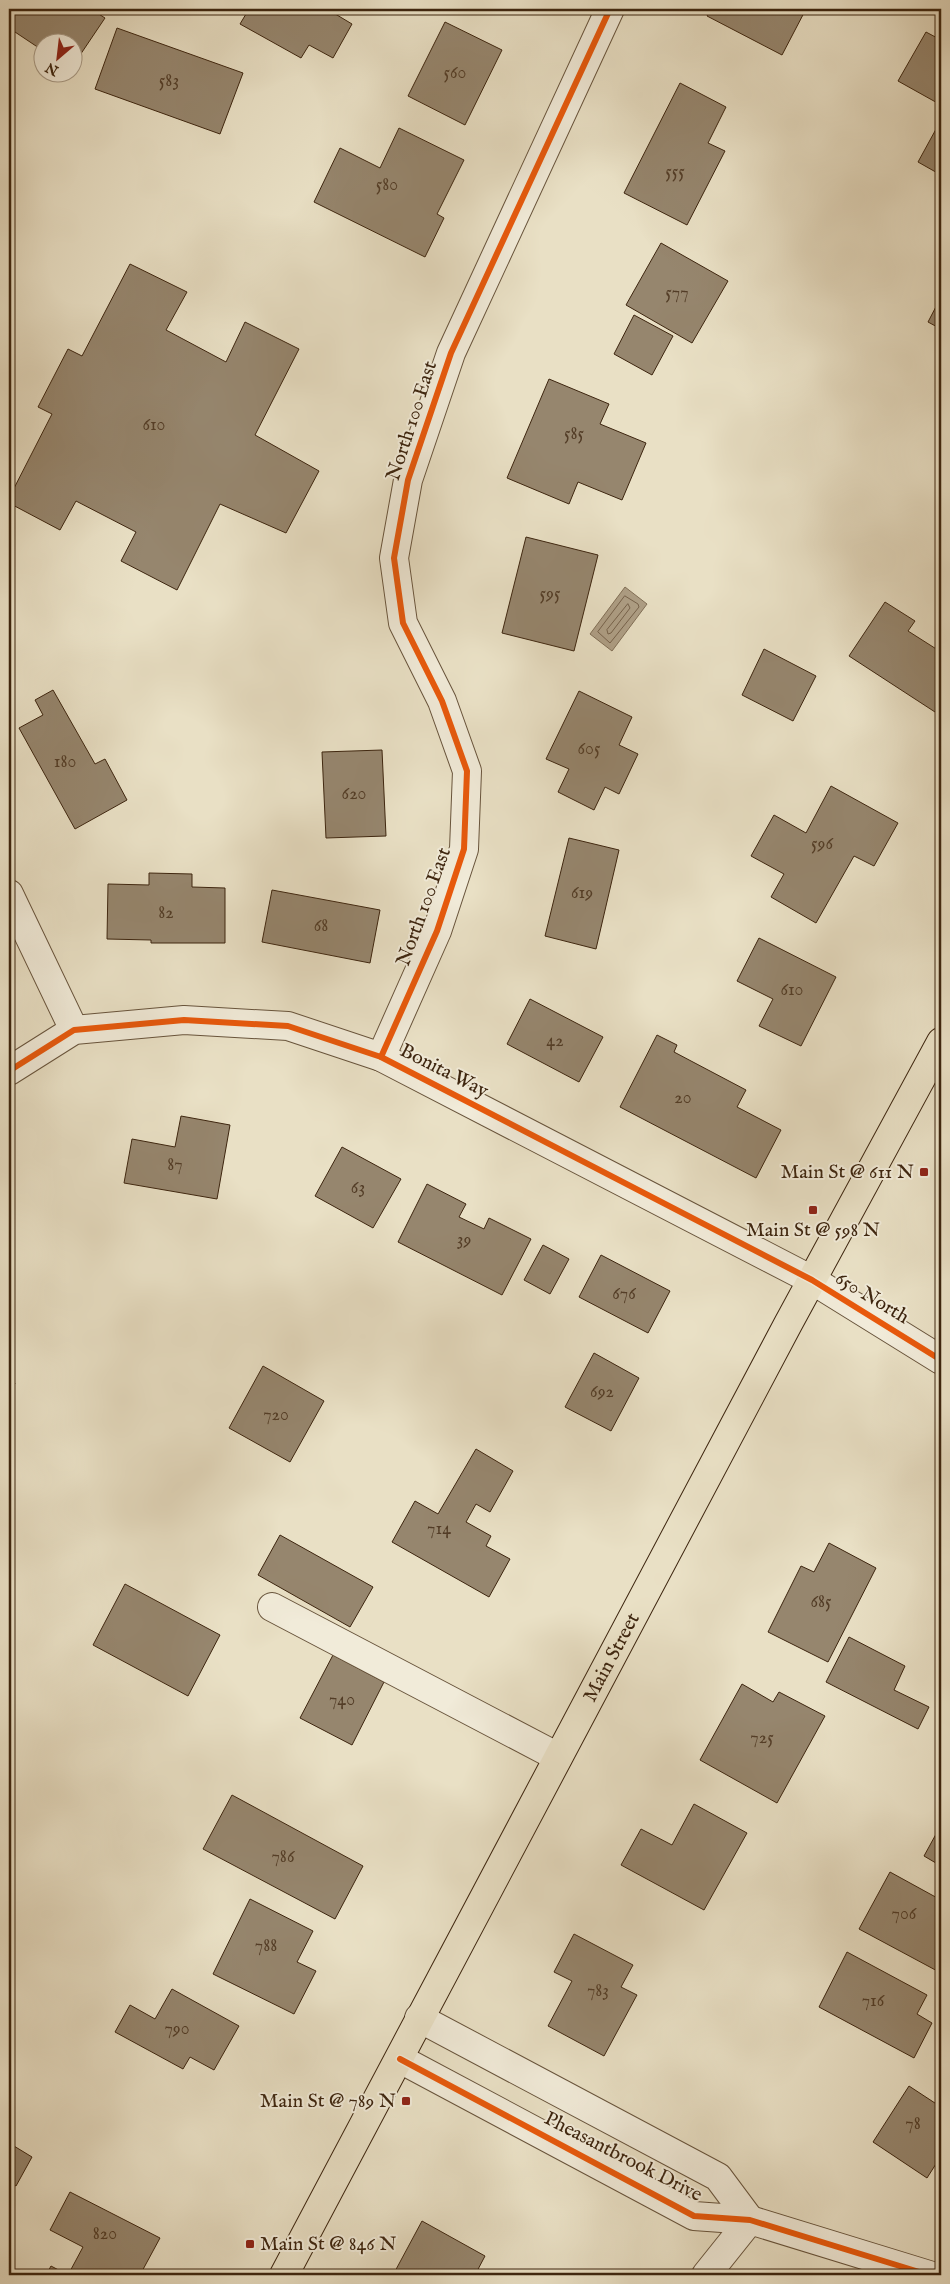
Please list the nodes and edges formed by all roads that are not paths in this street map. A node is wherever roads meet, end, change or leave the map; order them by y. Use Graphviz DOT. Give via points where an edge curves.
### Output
graph roads {
  1 [pos="610,9"];
  2 [pos="9,894"];
  3 [pos="74,1030"];
  4 [pos="941,1042"];
  5 [pos="381,1057"];
  6 [pos="9,1071"];
  7 [pos="812,1280"];
  8 [pos="941,1360"];
  9 [pos="272,1607"];
  10 [pos="558,1757"];
  11 [pos="420,2018"];
  12 [pos="400,2058"];
  13 [pos="750,2220"];
  14 [pos="284,2275"];
  15 [pos="706,2275"];
  16 [pos="929,2275"];
  1 -- 5 [label="street, North 100 East" via="451,352 408,480 394,558 403,623 442,700 467,771 464,849 437,931"];
  2 -- 3 [label="street"];
  3 -- 5 [label="street, Bonita Way" via="184,1020 288,1026"];
  3 -- 6 [label="street, Bonita Way"];
  4 -- 7 [label="main road, Main Street"];
  5 -- 7 [label="street, Bonita Way"];
  7 -- 8 [label="street, 650 North"];
  7 -- 10 [label="main road, Main Street"];
  9 -- 10 [label="street"];
  10 -- 11 [label="main road, Main Street"];
  11 -- 12 [label="main road, Main Street"];
  11 -- 13 [label="street, Pheasantbrook Drive" via="718,2177"];
  12 -- 13 [label="street, Pheasantbrook Drive" via="694,2216"];
  12 -- 14 [label="main road, Main Street"];
  13 -- 15 [label="street"];
  13 -- 16 [label="street, Pheasantbrook Drive"];
}
